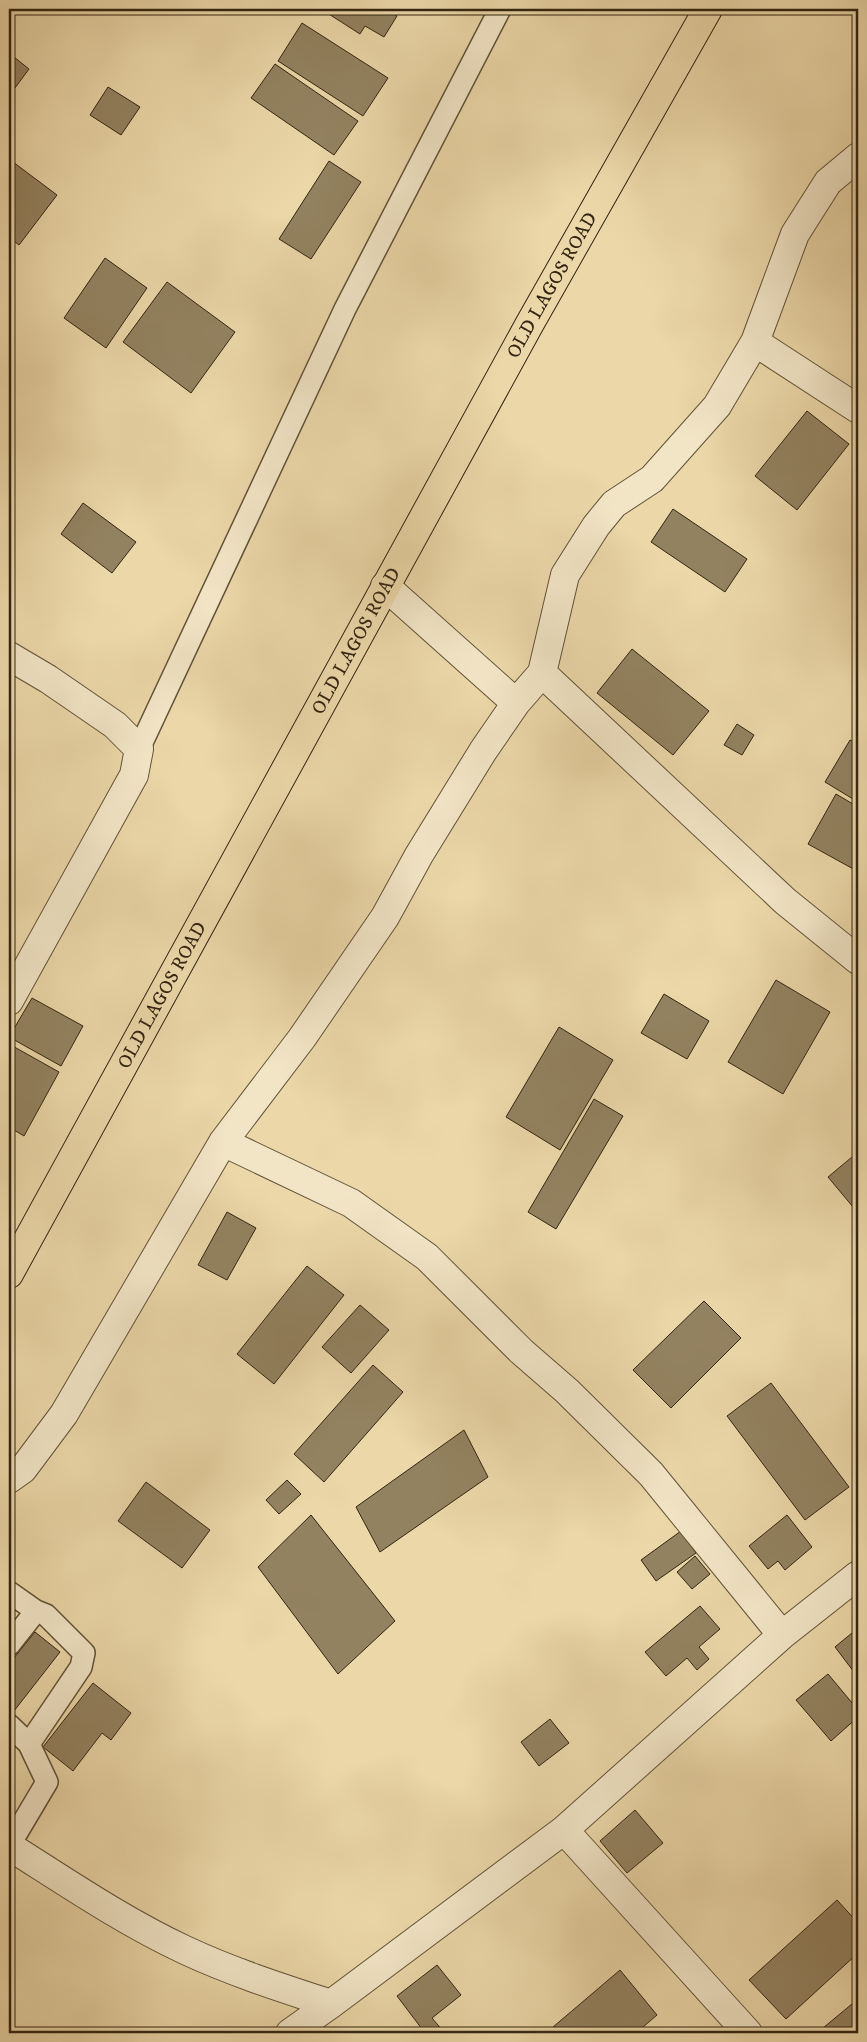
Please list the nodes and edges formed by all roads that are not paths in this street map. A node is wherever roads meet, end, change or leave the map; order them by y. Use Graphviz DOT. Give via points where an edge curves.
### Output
graph roads {
  1 [pos="500,9"];
  2 [pos="708,9"];
  3 [pos="858,157"];
  4 [pos="755,342"];
  5 [pos="858,409"];
  6 [pos="385,586"];
  7 [pos="9,656"];
  8 [pos="542,673"];
  9 [pos="516,703"];
  10 [pos="139,748"];
  11 [pos="858,960"];
  12 [pos="9,1001"];
  13 [pos="223,1142"];
  14 [pos="9,1274"];
  15 [pos="9,1479"];
  16 [pos="858,1576"];
  17 [pos="9,1592"];
  18 [pos="36,1611"];
  19 [pos="782,1635"];
  20 [pos="9,1645"];
  21 [pos="9,1725"];
  22 [pos="29,1744"];
  23 [pos="564,1830"];
  24 [pos="9,1846"];
  25 [pos="331,2004"];
  26 [pos="290,2033"];
  27 [pos="748,2033"];
  1 -- 10 [label="lane" via="345,308"];
  2 -- 6 [label="main road, OLD LAGOS ROAD"];
  3 -- 4 [label="street" via="828,182 795,234"];
  4 -- 5 [label="street"];
  4 -- 8 [label="street" via="717,406 652,479 614,504 596,526 565,575"];
  6 -- 9 [label="street"];
  6 -- 14 [label="main road, OLD LAGOS ROAD"];
  7 -- 10 [label="street" via="115,725"];
  8 -- 9 [label="street"];
  8 -- 11 [label="street" via="785,901"];
  9 -- 13 [label="street" via="419,855 385,917 302,1038"];
  10 -- 12 [label="street" via="134,776"];
  13 -- 15 [label="street" via="64,1414 23,1469"];
  13 -- 19 [label="street" via="351,1203 427,1257 651,1474"];
  16 -- 19 [label="street"];
  17 -- 18 [label="lane"];
  18 -- 20 [label="lane"];
  18 -- 22 [label="lane" via="46,1615 84,1653 81,1667"];
  19 -- 23 [label="street"];
  21 -- 22 [label="lane"];
  22 -- 24 [label="lane" via="47,1782"];
  23 -- 25 [label="street"];
  23 -- 27 [label="street"];
  24 -- 25 [label="street" via="115,1912 185,1950 264,1982"];
  25 -- 26 [label="street"];
}
